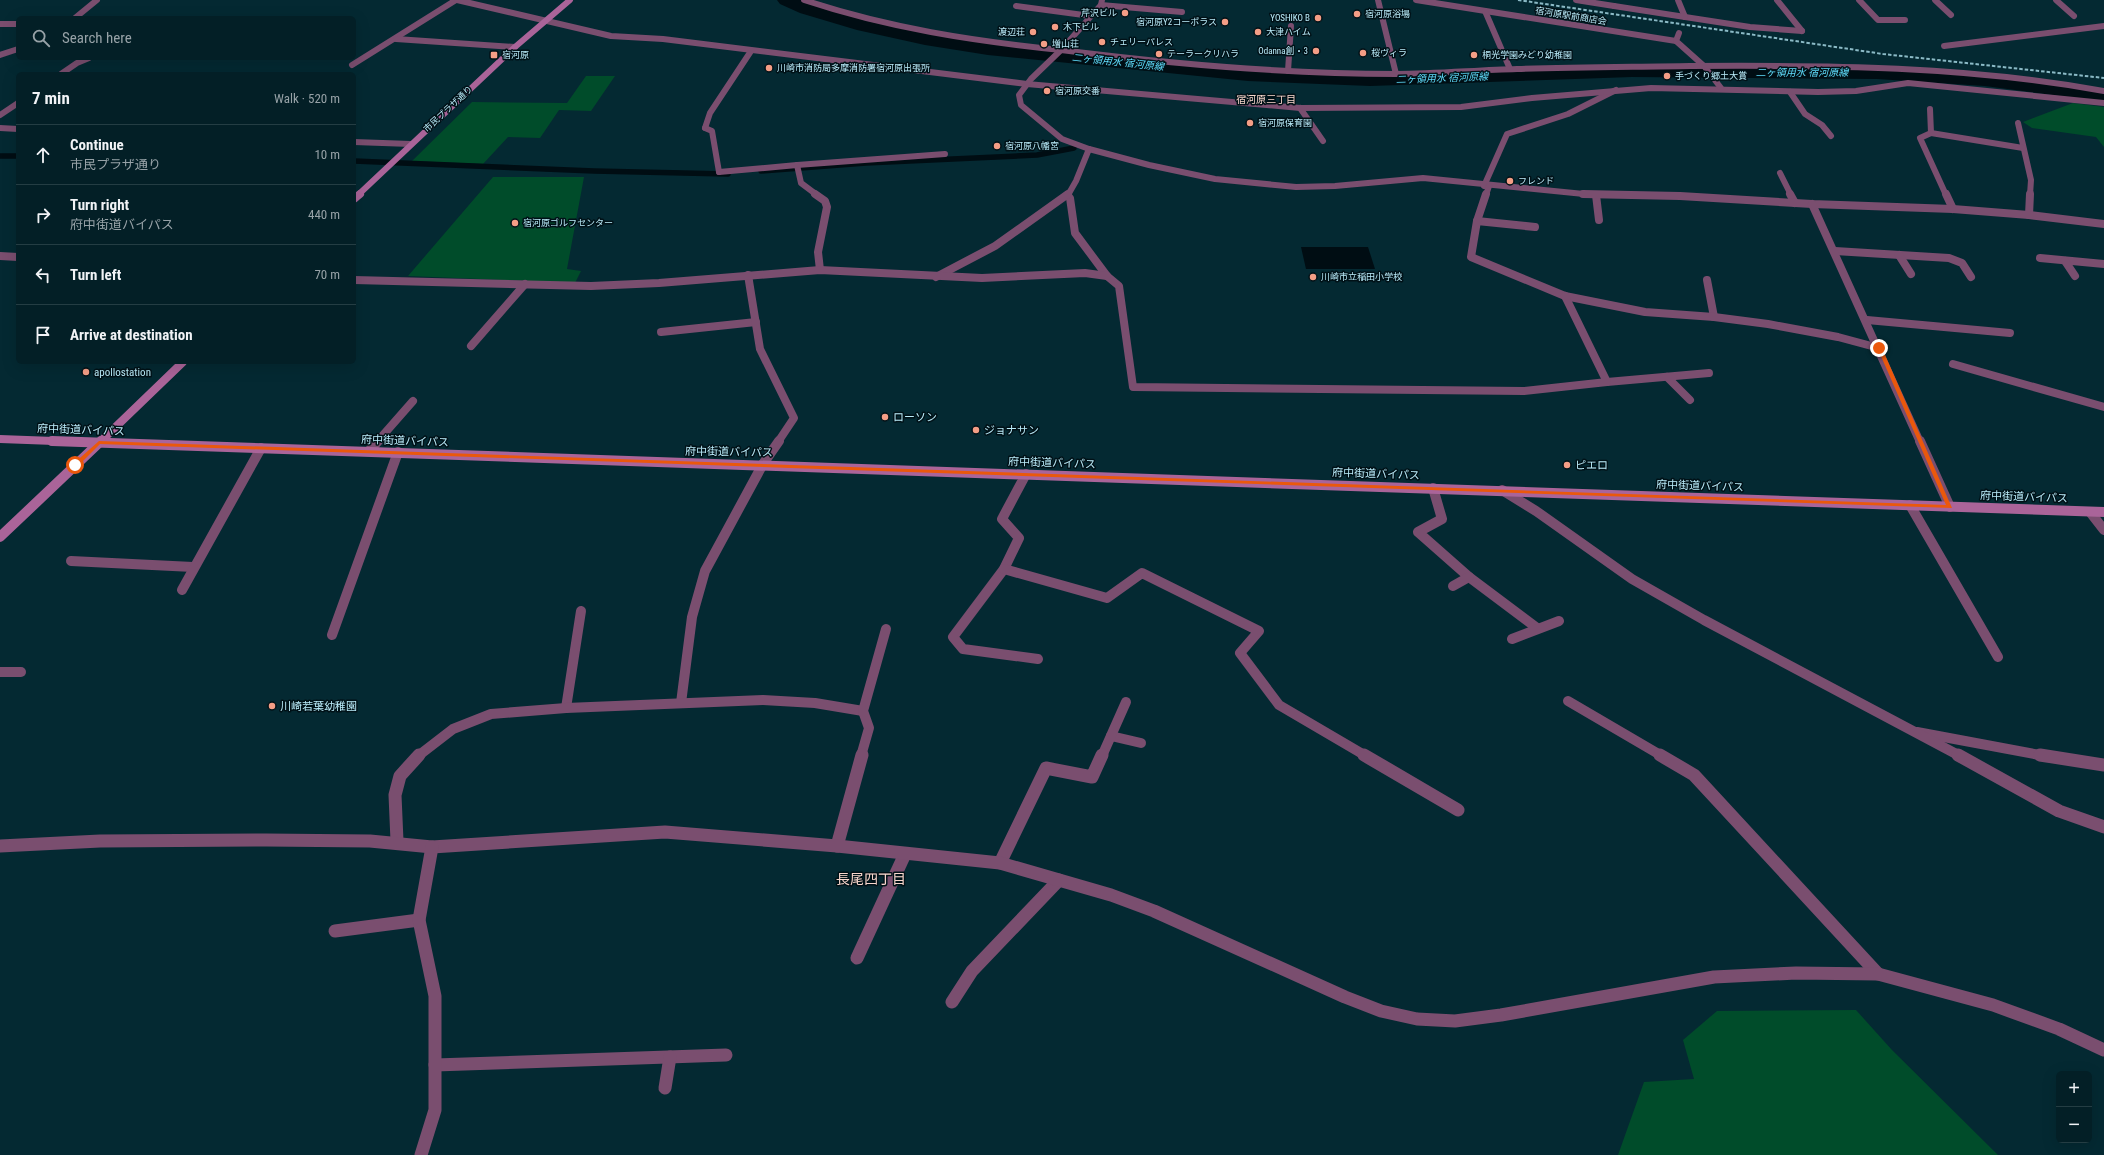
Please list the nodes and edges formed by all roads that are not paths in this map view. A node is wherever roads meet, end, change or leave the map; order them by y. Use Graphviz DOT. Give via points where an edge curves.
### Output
graph roads {
  1 [pos="97,0"];
  2 [pos="456,0"];
  3 [pos="570,0"];
  4 [pos="804,0"];
  5 [pos="1378,0"];
  6 [pos="1416,0"];
  7 [pos="1576,0"];
  8 [pos="1678,0"];
  9 [pos="1777,0"];
  10 [pos="1859,0"];
  11 [pos="1936,0"];
  12 [pos="2056,0"];
  13 [pos="1101,3"];
  14 [pos="1016,6"];
  15 [pos="1485,11"];
  16 [pos="1182,12"];
  17 [pos="1951,15"];
  18 [pos="77,16"];
  19 [pos="1091,16"];
  20 [pos="2074,16"];
  21 [pos="1685,17"];
  22 [pos="544,20"];
  23 [pos="1905,20"];
  24 [pos="0,24"];
  25 [pos="16,24"];
  26 [pos="1291,26"];
  27 [pos="2104,26"];
  28 [pos="1679,34"];
  29 [pos="396,39"];
  30 [pos="1676,41"];
  31 [pos="1944,46"];
  32 [pos="515,47"];
  33 [pos="16,50"];
  34 [pos="751,51"];
  35 [pos="1059,52"];
  36 [pos="0,55"];
  37 [pos="86,60"];
  38 [pos="352,65"];
  39 [pos="1705,67"];
  40 [pos="1510,69"];
  41 [pos="1288,71"];
  42 [pos="64,72"];
  43 [pos="1396,74"];
  44 [pos="1027,84"];
  45 [pos="1719,86"];
  46 [pos="1616,90"];
  47 [pos="2104,91"];
  48 [pos="1790,92"];
  49 [pos="2104,103"];
  50 [pos="16,104"];
  51 [pos="1300,108"];
  52 [pos="1930,109"];
  53 [pos="0,115"];
  54 [pos="2018,123"];
  55 [pos="0,128"];
  56 [pos="16,129"];
  57 [pos="1931,133"];
  58 [pos="1831,136"];
  59 [pos="1323,141"];
  60 [pos="356,142"];
  61 [pos="411,144"];
  62 [pos="2023,148"];
  63 [pos="1089,149"];
  64 [pos="945,154"];
  65 [pos="797,164"];
  66 [pos="1780,173"];
  67 [pos="1487,186"];
  68 [pos="1067,196"];
  69 [pos="1596,196"];
  70 [pos="356,197"];
  71 [pos="1795,203"];
  72 [pos="1812,204"];
  73 [pos="1953,208"];
  74 [pos="2029,215"];
  75 [pos="1599,220"];
  76 [pos="1477,221"];
  77 [pos="2104,224"];
  78 [pos="1535,227"];
  79 [pos="1835,251"];
  80 [pos="1899,255"];
  81 [pos="0,256"];
  82 [pos="16,257"];
  83 [pos="2040,258"];
  84 [pos="2065,261"];
  85 [pos="2104,264"];
  86 [pos="820,270"];
  87 [pos="1911,274"];
  88 [pos="748,275"];
  89 [pos="936,276"];
  90 [pos="1107,276"];
  91 [pos="2075,276"];
  92 [pos="1971,277"];
  93 [pos="356,280"];
  94 [pos="1707,280"];
  95 [pos="525,284"];
  96 [pos="1565,296"];
  97 [pos="1714,317"];
  98 [pos="1867,320"];
  99 [pos="756,322"];
  100 [pos="661,332"];
  101 [pos="2010,333"];
  102 [pos="471,346"];
  103 [pos="1879,348"];
  104 [pos="181,364"];
  105 [pos="1953,364"];
  106 [pos="1709,373"];
  107 [pos="1667,377"];
  108 [pos="1607,382"];
  109 [pos="1690,400"];
  110 [pos="413,401"];
  111 [pos="2104,407"];
  112 [pos="0,439"];
  113 [pos="99,443"];
  114 [pos="261,448"];
  115 [pos="369,451"];
  116 [pos="398,452"];
  117 [pos="763,464"];
  118 [pos="1026,474"];
  119 [pos="1432,488"];
  120 [pos="1502,490"];
  121 [pos="1910,505"];
  122 [pos="1950,507"];
  123 [pos="2090,512"];
  124 [pos="2104,512"];
  125 [pos="2104,530"];
  126 [pos="0,537"];
  127 [pos="71,561"];
  128 [pos="193,567"];
  129 [pos="1004,569"];
  130 [pos="1469,578"];
  131 [pos="1453,586"];
  132 [pos="182,590"];
  133 [pos="581,611"];
  134 [pos="1559,621"];
  135 [pos="1537,628"];
  136 [pos="886,629"];
  137 [pos="332,635"];
  138 [pos="1512,639"];
  139 [pos="1998,657"];
  140 [pos="1038,659"];
  141 [pos="0,672"];
  142 [pos="21,672"];
  143 [pos="1568,701"];
  144 [pos="1126,702"];
  145 [pos="680,703"];
  146 [pos="566,708"];
  147 [pos="863,711"];
  148 [pos="1915,731"];
  149 [pos="1111,736"];
  150 [pos="1141,743"];
  151 [pos="2104,765"];
  152 [pos="1458,810"];
  153 [pos="2104,827"];
  154 [pos="397,841"];
  155 [pos="0,846"];
  156 [pos="837,846"];
  157 [pos="432,847"];
  158 [pos="905,854"];
  159 [pos="1000,863"];
  160 [pos="1059,880"];
  161 [pos="419,920"];
  162 [pos="336,931"];
  163 [pos="856,958"];
  164 [pos="1878,974"];
  165 [pos="952,1002"];
  166 [pos="2104,1050"];
  167 [pos="726,1055"];
  168 [pos="670,1057"];
  169 [pos="435,1065"];
  170 [pos="665,1088"];
  171 [pos="421,1155"];
  1 -- 18 [label="street"];
  2 -- 22 [label="street"];
  2 -- 29 [label="street"];
  3 -- 22 [label="street, 市民プラザ通り"];
  4 -- 35 [label="street" via="883,24"];
  5 -- 43 [label="street"];
  6 -- 15 [label="street, 宿河原駅前商店会"];
  7 -- 21 [label="street"];
  8 -- 21 [label="street"];
  9 -- 21 [label="street" via="1802,31 1750,27"];
  10 -- 23 [label="street" via="1878,20"];
  11 -- 17 [label="street"];
  12 -- 20 [label="street"];
  13 -- 16 [label="street"];
  13 -- 19 [label="street"];
  14 -- 19 [label="street"];
  15 -- 30 [label="street, 宿河原駅前商店会"];
  15 -- 40 [label="street"];
  19 -- 35 [label="street"];
  22 -- 32 [label="street, 市民プラザ通り"];
  22 -- 34 [label="street" via="611,36 663,38"];
  24 -- 25 [label="street"];
  26 -- 41 [label="street"];
  27 -- 31 [label="street"];
  28 -- 30 [label="street"];
  29 -- 32 [label="street"];
  29 -- 38 [label="street"];
  30 -- 39 [label="street"];
  32 -- 61 [label="street, 市民プラザ通り"];
  33 -- 36 [label="street"];
  34 -- 44 [label="street"];
  34 -- 65 [label="street" via="710,113 705,128 712,131 719,172"];
  35 -- 41 [label="street"];
  35 -- 44 [label="street"];
  37 -- 42 [label="street"];
  39 -- 40 [label="street"];
  39 -- 45 [label="street"];
  39 -- 47 [label="street" via="1829,66 1943,71 2039,80"];
  40 -- 43 [label="street"];
  41 -- 43 [label="street"];
  44 -- 51 [label="street"];
  44 -- 63 [label="street" via="1019,95 1021,105 1062,139"];
  45 -- 46 [label="street"];
  45 -- 48 [label="street"];
  46 -- 51 [label="street" via="1461,107"];
  46 -- 67 [label="street" via="1568,114 1507,134"];
  48 -- 49 [label="street" via="1856,91 1908,83"];
  48 -- 58 [label="street" via="1805,114 1822,125"];
  50 -- 53 [label="street"];
  51 -- 59 [label="street"];
  52 -- 57 [label="street"];
  54 -- 62 [label="street"];
  55 -- 56 [label="street"];
  57 -- 62 [label="street"];
  57 -- 73 [label="street" via="1920,138"];
  60 -- 61 [label="street"];
  61 -- 70 [label="street, 市民プラザ通り"];
  62 -- 74 [label="street" via="2030,180"];
  63 -- 67 [label="street" via="1180,172 1254,184 1335,186 1423,178"];
  63 -- 68 [label="street"];
  64 -- 65 [label="street"];
  65 -- 86 [label="street" via="800,183 825,201 827,207 818,252"];
  66 -- 71 [label="street"];
  67 -- 69 [label="street"];
  67 -- 76 [label="street"];
  68 -- 89 [label="street" via="995,246"];
  68 -- 90 [label="street" via="1070,198 1075,233"];
  69 -- 71 [label="street" via="1680,196"];
  69 -- 75 [label="street"];
  71 -- 72 [label="street"];
  72 -- 73 [label="street"];
  72 -- 79 [label="street"];
  73 -- 74 [label="street"];
  74 -- 77 [label="street"];
  76 -- 78 [label="street"];
  76 -- 96 [label="street" via="1471,257"];
  79 -- 80 [label="street"];
  79 -- 98 [label="street"];
  80 -- 87 [label="street"];
  80 -- 92 [label="street" via="1950,258 1962,263"];
  81 -- 82 [label="street"];
  83 -- 84 [label="street"];
  84 -- 85 [label="street"];
  84 -- 91 [label="street"];
  86 -- 88 [label="street"];
  86 -- 89 [label="street"];
  88 -- 95 [label="street" via="591,286"];
  88 -- 99 [label="street"];
  89 -- 90 [label="street" via="982,278 1085,273"];
  90 -- 108 [label="street" via="1118,286 1133,387 1524,391"];
  93 -- 95 [label="street"];
  94 -- 97 [label="street"];
  95 -- 102 [label="street"];
  96 -- 97 [label="street" via="1645,312"];
  96 -- 108 [label="street"];
  97 -- 103 [label="street" via="1838,337"];
  98 -- 101 [label="street"];
  98 -- 103 [label="street"];
  99 -- 100 [label="street"];
  99 -- 117 [label="street" via="760,349 794,418"];
  103 -- 122 [label="street"];
  104 -- 113 [label="street"];
  105 -- 111 [label="street"];
  106 -- 107 [label="street"];
  107 -- 108 [label="street"];
  107 -- 109 [label="street"];
  110 -- 115 [label="street"];
  112 -- 113 [label="street, 府中街道バイパス"];
  113 -- 114 [label="street, 府中街道バイパス"];
  113 -- 126 [label="street"];
  114 -- 115 [label="street, 府中街道バイパス"];
  114 -- 128 [label="street"];
  115 -- 116 [label="street, 府中街道バイパス"];
  116 -- 117 [label="street, 府中街道バイパス"];
  116 -- 137 [label="street"];
  117 -- 118 [label="street, 府中街道バイパス"];
  117 -- 145 [label="street" via="705,571 692,617"];
  118 -- 119 [label="street, 府中街道バイパス"];
  118 -- 129 [label="street" via="1002,519 1019,538"];
  119 -- 120 [label="street, 府中街道バイパス"];
  119 -- 130 [label="street" via="1442,520 1418,532"];
  120 -- 121 [label="street, 府中街道バイパス"];
  120 -- 148 [label="street" via="1632,579 1704,620"];
  121 -- 122 [label="street, 府中街道バイパス"];
  121 -- 139 [label="street"];
  122 -- 123 [label="street, 府中街道バイパス"];
  123 -- 124 [label="street, 府中街道バイパス"];
  123 -- 125 [label="street"];
  127 -- 128 [label="street"];
  128 -- 132 [label="street"];
  129 -- 140 [label="street" via="953,637 963,649"];
  129 -- 152 [label="street" via="1107,598 1142,573 1259,631 1240,653 1279,705"];
  130 -- 131 [label="street"];
  130 -- 135 [label="street"];
  133 -- 146 [label="street"];
  134 -- 135 [label="street"];
  135 -- 138 [label="street"];
  136 -- 147 [label="street"];
  141 -- 142 [label="street"];
  143 -- 164 [label="street" via="1694,775"];
  144 -- 149 [label="street"];
  145 -- 146 [label="street"];
  145 -- 147 [label="street" via="763,700 815,703"];
  146 -- 154 [label="street" via="491,714 453,729 423,751 400,776 395,795"];
  147 -- 156 [label="street" via="869,728"];
  148 -- 151 [label="street"];
  148 -- 153 [label="street" via="2059,811"];
  149 -- 150 [label="street"];
  149 -- 159 [label="street" via="1092,777 1046,768"];
  154 -- 155 [label="street" via="220,840"];
  154 -- 157 [label="street"];
  156 -- 157 [label="street" via="665,832"];
  156 -- 158 [label="street"];
  157 -- 161 [label="street"];
  158 -- 159 [label="street"];
  158 -- 163 [label="street"];
  159 -- 160 [label="street"];
  160 -- 164 [label="street" via="1154,911 1352,1000 1381,1011 1417,1019 1455,1021 1493,1016 1714,977 1796,973"];
  160 -- 165 [label="street" via="972,971"];
  161 -- 162 [label="street"];
  161 -- 169 [label="street" via="435,996"];
  164 -- 166 [label="street" via="1993,1005 2059,1029"];
  167 -- 168 [label="street"];
  168 -- 169 [label="street"];
  168 -- 170 [label="street"];
  169 -- 171 [label="street" via="435,1110"];
}
